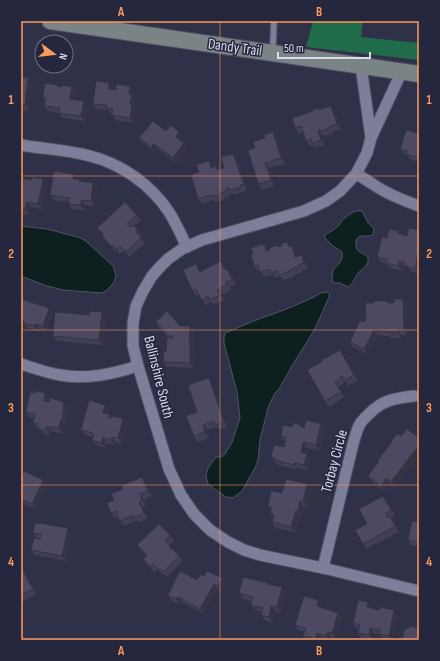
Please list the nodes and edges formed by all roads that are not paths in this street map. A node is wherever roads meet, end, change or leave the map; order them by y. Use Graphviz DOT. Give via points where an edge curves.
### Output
graph roads {
  1 [pos="50,21"];
  2 [pos="274,21"];
  3 [pos="274,53"];
  4 [pos="361,66"];
  5 [pos="402,71"];
  6 [pos="419,74"];
  7 [pos="371,138"];
  8 [pos="21,146"];
  9 [pos="356,174"];
  10 [pos="419,206"];
  11 [pos="187,247"];
  12 [pos="21,364"];
  13 [pos="138,366"];
  14 [pos="414,396"];
  15 [pos="323,568"];
  16 [pos="419,591"];
  1 -- 3 [label="street, Dandy Trail"];
  2 -- 3 [label="lane"];
  3 -- 4 [label="street, Dandy Trail"];
  4 -- 5 [label="street, Dandy Trail"];
  4 -- 7 [label="street, Ballinshire South"];
  5 -- 6 [label="street, Dandy Trail"];
  5 -- 7 [label="street"];
  7 -- 9 [label="street, Ballinshire South" via="367,153"];
  8 -- 11 [label="street" via="91,156 123,170 142,183 169,212"];
  9 -- 10 [label="street" via="386,192"];
  9 -- 11 [label="street, Ballinshire South" via="335,195 304,211 202,240"];
  11 -- 13 [label="street, Ballinshire South" via="160,267 140,296 133,323 133,346"];
  12 -- 13 [label="street" via="49,373 79,377 108,374"];
  13 -- 15 [label="street, Ballinshire South" via="168,469 180,495 194,514 205,526 244,550"];
  14 -- 15 [label="street, Torbay Circle" via="387,401 375,408 358,427"];
  15 -- 16 [label="street, Ballinshire South"];
}
